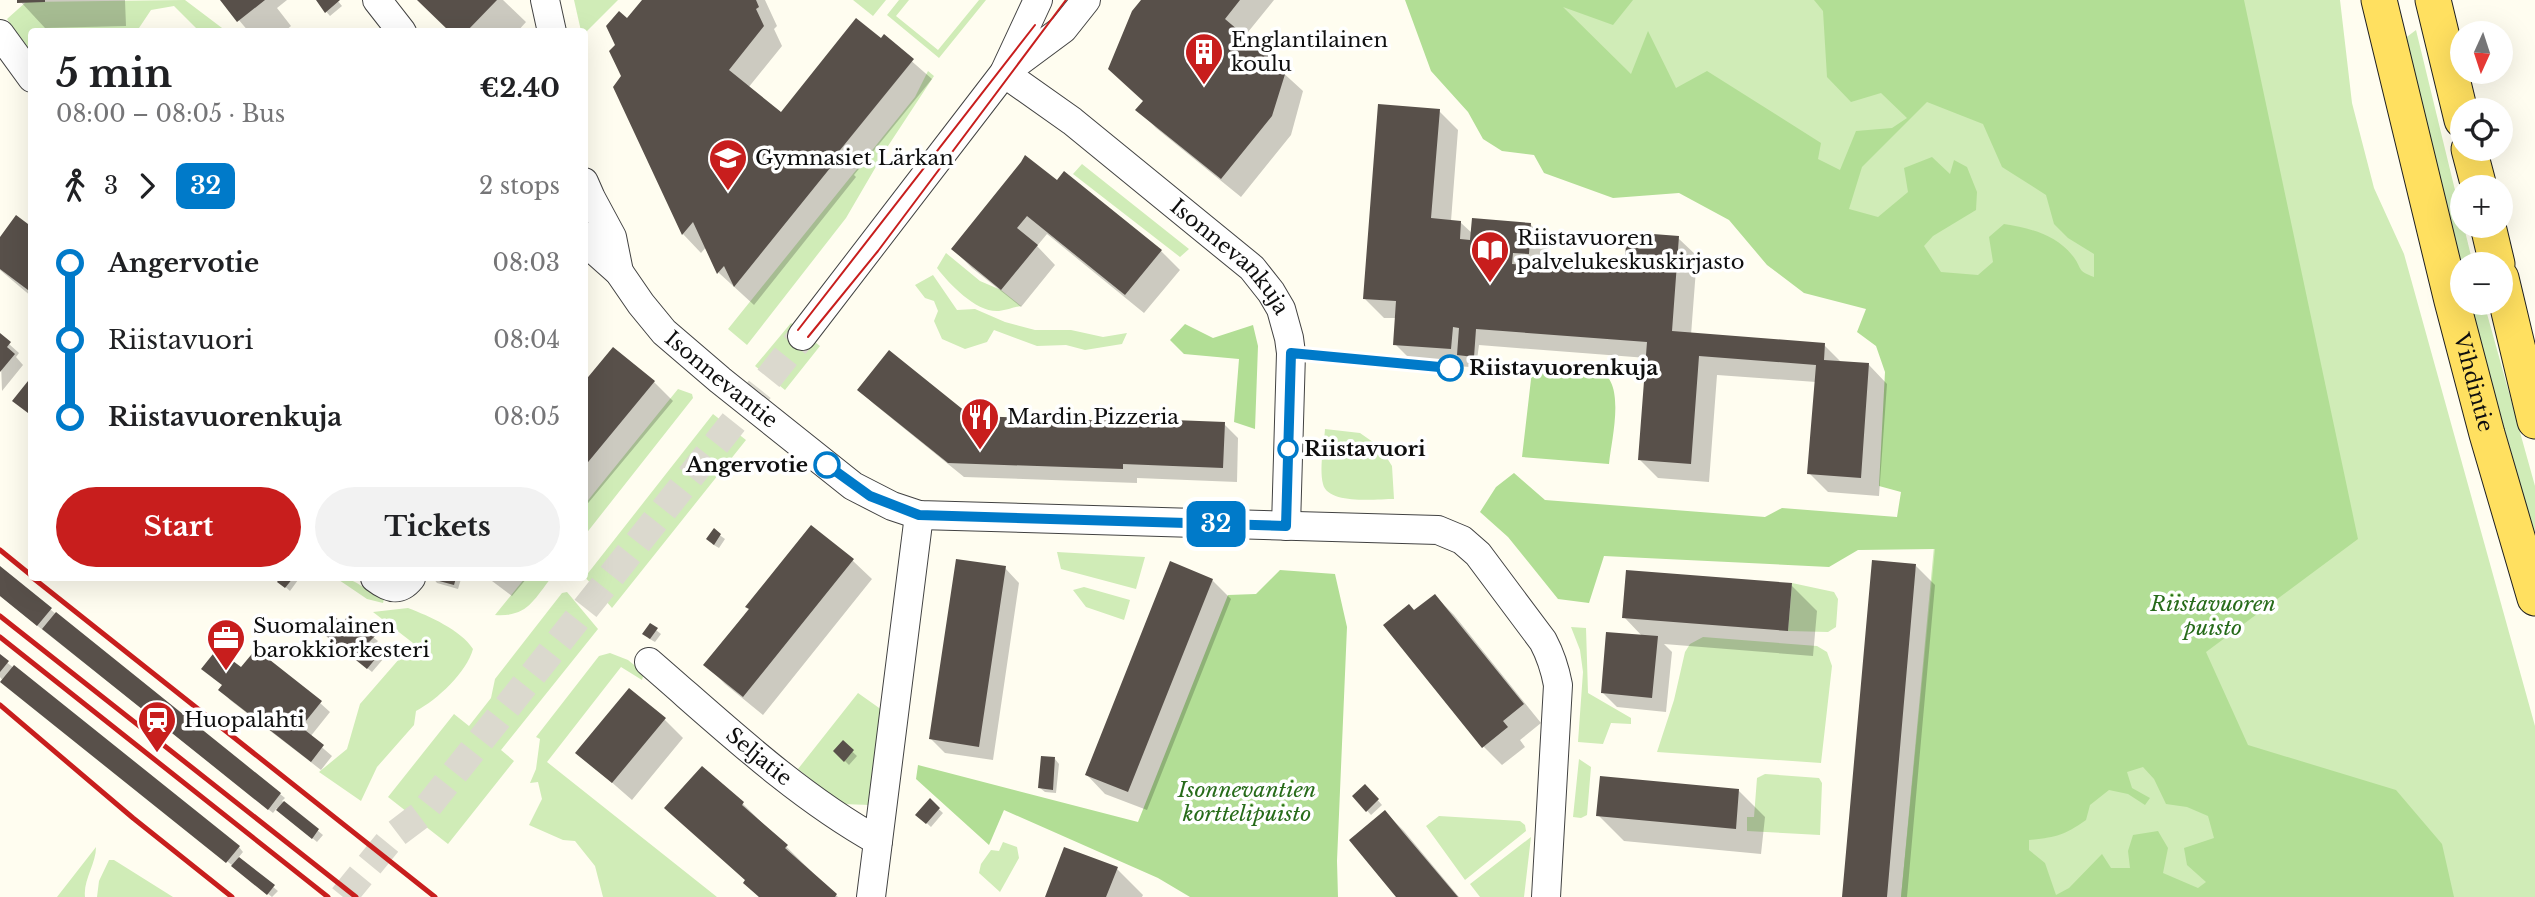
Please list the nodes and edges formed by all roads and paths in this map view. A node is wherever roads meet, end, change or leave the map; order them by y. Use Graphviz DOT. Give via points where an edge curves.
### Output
graph roads {
  1 [pos="377,0"];
  2 [pos="545,0"];
  3 [pos="1038,0"];
  4 [pos="1086,0"];
  5 [pos="2379,0"];
  6 [pos="2433,0"];
  7 [pos="399,28"];
  8 [pos="551,28"];
  9 [pos="0,34"];
  10 [pos="28,72"];
  11 [pos="1004,73"];
  12 [pos="2457,98"];
  13 [pos="588,191"];
  14 [pos="588,242"];
  15 [pos="619,272"];
  16 [pos="2510,315"];
  17 [pos="802,336"];
  18 [pos="2535,421"];
  19 [pos="919,515"];
  20 [pos="1286,526"];
  21 [pos="2535,598"];
  22 [pos="649,662"];
  23 [pos="878,841"];
  24 [pos="871,897"];
  25 [pos="1546,897"];
  1 -- 7 [label="street"];
  2 -- 8 [label="street"];
  3 -- 11 [label="street"];
  4 -- 11 [label="street" via="1063,29"];
  5 -- 21 [label="main road, Vihdintie" via="2487,434"];
  6 -- 12 [label="main road"];
  9 -- 10 [label="street"];
  11 -- 17 [label="street"];
  11 -- 20 [label="street, Isonnevankuja" via="1072,121 1252,268 1271,292 1286,323 1291,353"];
  13 -- 15 [label="street, Isonnevantie" via="612,237"];
  14 -- 15 [label="street, Isonnevantie"];
  15 -- 19 [label="street, Isonnevantie" via="664,332 720,380 853,486"];
  16 -- 18 [label="main road"];
  19 -- 20 [label="street, Isonnevantie"];
  19 -- 23 [label="street"];
  20 -- 25 [label="street, Isonnevantie" via="1438,530 1462,540 1478,554 1552,657 1558,685"];
  22 -- 23 [label="street, Seljatie" via="838,819"];
  23 -- 24 [label="street"];
}
